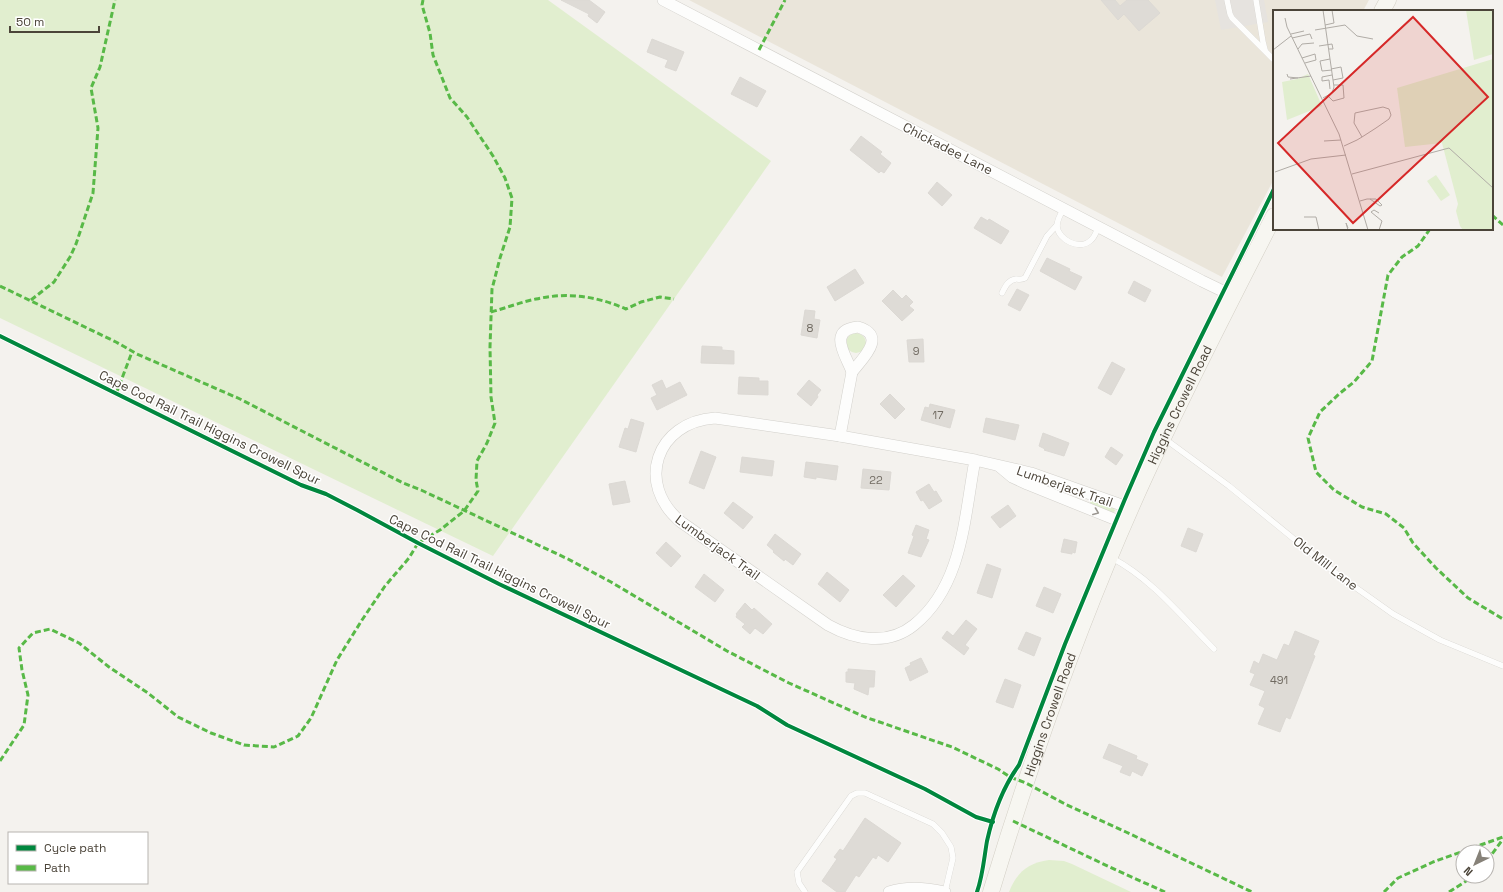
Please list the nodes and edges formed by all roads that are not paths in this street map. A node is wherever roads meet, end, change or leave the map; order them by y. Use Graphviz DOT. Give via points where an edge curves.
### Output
graph roads {
  1 [pos="663,0"];
  2 [pos="1227,0"];
  3 [pos="1256,0"];
  4 [pos="1388,0"];
  5 [pos="1383,10"];
  6 [pos="1266,52"];
  7 [pos="1273,59"];
  8 [pos="1064,208"];
  9 [pos="1273,218"];
  10 [pos="1057,225"];
  11 [pos="1099,227"];
  12 [pos="1002,293"];
  13 [pos="1233,296"];
  14 [pos="852,372"];
  15 [pos="840,436"];
  16 [pos="1163,438"];
  17 [pos="975,460"];
  18 [pos="998,466"];
  19 [pos="1076,489"];
  20 [pos="1071,502"];
  21 [pos="1127,516"];
  22 [pos="1110,557"];
  23 [pos="1214,649"];
  24 [pos="1503,666"];
  25 [pos="805,892"];
  26 [pos="890,892"];
  27 [pos="945,892"];
  28 [pos="991,892"];
  1 -- 8 [label="street, Chickadee Lane"];
  2 -- 6 [label="lane" via="1232,18"];
  3 -- 6 [label="lane"];
  4 -- 5 [label="main road"];
  6 -- 7 [label="lane"];
  8 -- 10 [label="lane"];
  8 -- 11 [label="street, Chickadee Lane"];
  9 -- 13 [label="main road, Higgins Crowell Road"];
  10 -- 11 [label="lane" via="1064,238 1076,244 1090,241"];
  10 -- 12 [label="lane" via="1047,236 1025,278 1013,279"];
  11 -- 13 [label="street, Chickadee Lane"];
  13 -- 16 [label="main road, Higgins Crowell Road"];
  14 -- 15 [label="street"];
  15 -- 17 [label="street, Lumberjack Trail"];
  15 -- 17 [label="street, Lumberjack Trail" via="726,419 696,421 686,424 674,433 663,448 656,466 657,485 665,506 680,522 821,621 846,634 867,639 887,638 903,632 933,607 944,590 961,541"];
  16 -- 21 [label="main road, Higgins Crowell Road"];
  16 -- 24 [label="lane, Old Mill Lane" via="1229,486 1338,575 1392,614 1440,640"];
  17 -- 18 [label="street, Lumberjack Trail"];
  18 -- 19 [label="street, Lumberjack Trail" via="1031,473"];
  18 -- 20 [label="street, Lumberjack Trail" via="1012,477"];
  19 -- 20 [label="street"];
  19 -- 21 [label="street, Lumberjack Trail"];
  20 -- 21 [label="street, Lumberjack Trail, one-way"];
  21 -- 22 [label="main road, Higgins Crowell Road"];
  22 -- 23 [label="lane" via="1144,578"];
  22 -- 28 [label="main road, Higgins Crowell Road" via="1054,699"];
  25 -- 27 [label="lane" via="799,883 797,872 851,796 857,793 865,793 933,824 942,833 950,847 952,858"];
  26 -- 27 [label="street" via="921,888"];
}
